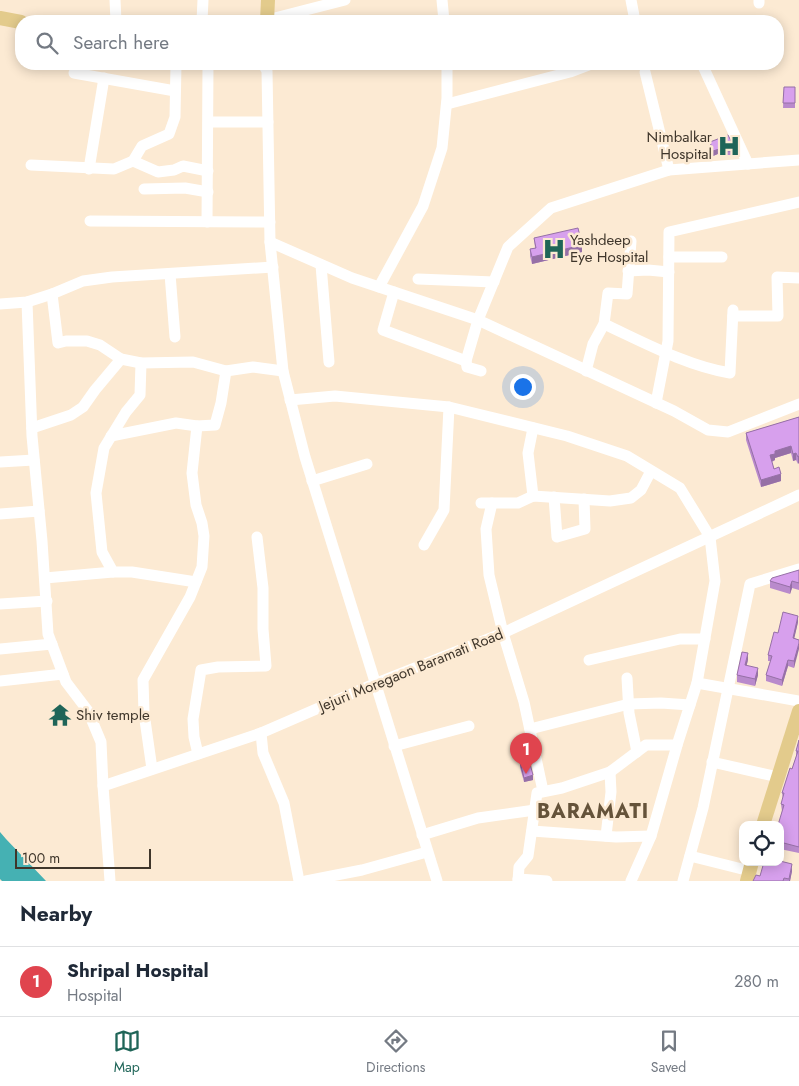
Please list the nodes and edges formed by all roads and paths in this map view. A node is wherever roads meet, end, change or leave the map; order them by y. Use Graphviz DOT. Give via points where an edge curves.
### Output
graph roads {
  1 [pos="114,0"];
  2 [pos="203,0"];
  3 [pos="268,0"];
  4 [pos="345,0"];
  5 [pos="442,0"];
  6 [pos="631,0"];
  7 [pos="115,15"];
  8 [pos="202,15"];
  9 [pos="267,15"];
  10 [pos="286,15"];
  11 [pos="443,15"];
  12 [pos="634,15"];
  13 [pos="0,18"];
  14 [pos="15,21"];
  15 [pos="176,70"];
  16 [pos="208,70"];
  17 [pos="266,70"];
  18 [pos="447,70"];
  19 [pos="575,70"];
  20 [pos="705,70"];
  21 [pos="644,72"];
  22 [pos="74,73"];
  23 [pos="104,78"];
  24 [pos="175,91"];
  25 [pos="447,104"];
  26 [pos="209,122"];
  27 [pos="268,122"];
  28 [pos="799,160"];
  29 [pos="133,161"];
  30 [pos="748,164"];
  31 [pos="31,165"];
  32 [pos="89,169"];
  33 [pos="669,170"];
  34 [pos="208,171"];
  35 [pos="144,189"];
  36 [pos="208,192"];
  37 [pos="799,202"];
  38 [pos="90,221"];
  39 [pos="208,222"];
  40 [pos="270,222"];
  41 [pos="631,241"];
  42 [pos="270,242"];
  43 [pos="669,257"];
  44 [pos="722,257"];
  45 [pos="321,265"];
  46 [pos="273,267"];
  47 [pos="628,271"];
  48 [pos="669,272"];
  49 [pos="170,274"];
  50 [pos="799,278"];
  51 [pos="418,279"];
  52 [pos="494,282"];
  53 [pos="379,287"];
  54 [pos="394,292"];
  55 [pos="52,294"];
  56 [pos="27,302"];
  57 [pos="0,304"];
  58 [pos="478,320"];
  59 [pos="604,324"];
  60 [pos="175,337"];
  61 [pos="666,352"];
  62 [pos="121,359"];
  63 [pos="466,361"];
  64 [pos="329,362"];
  65 [pos="141,363"];
  66 [pos="226,370"];
  67 [pos="283,370"];
  68 [pos="481,371"];
  69 [pos="586,371"];
  70 [pos="290,400"];
  71 [pos="656,403"];
  72 [pos="799,404"];
  73 [pos="449,408"];
  74 [pos="197,426"];
  75 [pos="32,428"];
  76 [pos="533,428"];
  77 [pos="111,436"];
  78 [pos="34,460"];
  79 [pos="0,462"];
  80 [pos="367,464"];
  81 [pos="652,471"];
  82 [pos="312,481"];
  83 [pos="799,494"];
  84 [pos="533,496"];
  85 [pos="554,497"];
  86 [pos="584,499"];
  87 [pos="39,511"];
  88 [pos="0,514"];
  89 [pos="710,537"];
  90 [pos="257,538"];
  91 [pos="424,545"];
  92 [pos="799,569"];
  93 [pos="113,572"];
  94 [pos="45,578"];
  95 [pos="196,582"];
  96 [pos="47,601"];
  97 [pos="0,604"];
  98 [pos="502,632"];
  99 [pos="705,639"];
  100 [pos="52,644"];
  101 [pos="0,649"];
  102 [pos="589,660"];
  103 [pos="63,674"];
  104 [pos="628,678"];
  105 [pos="0,681"];
  106 [pos="697,683"];
  107 [pos="374,684"];
  108 [pos="727,688"];
  109 [pos="799,700"];
  110 [pos="629,704"];
  111 [pos="690,705"];
  112 [pos="799,711"];
  113 [pos="469,726"];
  114 [pos="530,729"];
  115 [pos="261,733"];
  116 [pos="394,746"];
  117 [pos="676,746"];
  118 [pos="637,752"];
  119 [pos="198,754"];
  120 [pos="712,762"];
  121 [pos="152,769"];
  122 [pos="610,772"];
  123 [pos="778,777"];
  124 [pos="103,786"];
  125 [pos="543,791"];
  126 [pos="535,810"];
  127 [pos="764,821"];
  128 [pos="532,830"];
  129 [pos="422,835"];
  130 [pos="606,836"];
  131 [pos="651,836"];
  132 [pos="428,852"];
  133 [pos="690,856"];
  134 [pos="749,871"];
  135 [pos="518,880"];
  136 [pos="110,881"];
  137 [pos="299,881"];
  138 [pos="306,881"];
  139 [pos="437,881"];
  140 [pos="547,881"];
  141 [pos="630,881"];
  142 [pos="682,881"];
  1 -- 7 [label="street"];
  2 -- 8 [label="street"];
  3 -- 9 [label="main road"];
  4 -- 10 [label="street"];
  5 -- 11 [label="street"];
  6 -- 12 [label="street"];
  13 -- 14 [label="main road"];
  15 -- 24 [label="street"];
  16 -- 26 [label="street"];
  17 -- 27 [label="street"];
  18 -- 25 [label="street"];
  19 -- 25 [label="street"];
  20 -- 30 [label="street"];
  21 -- 33 [label="street"];
  22 -- 23 [label="street"];
  23 -- 24 [label="street"];
  23 -- 32 [label="street"];
  24 -- 29 [label="street" via="175,117 169,134 142,146"];
  25 -- 53 [label="street" via="442,148 422,206"];
  26 -- 27 [label="street"];
  26 -- 34 [label="street"];
  27 -- 40 [label="street"];
  28 -- 30 [label="street"];
  29 -- 32 [label="street" via="114,169"];
  29 -- 34 [label="street" via="158,172 184,166"];
  30 -- 33 [label="street"];
  31 -- 32 [label="street"];
  33 -- 52 [label="street" via="551,208 508,246"];
  34 -- 36 [label="street"];
  35 -- 36 [label="street" via="185,188"];
  36 -- 39 [label="street"];
  37 -- 43 [label="street" via="669,232"];
  38 -- 39 [label="street"];
  39 -- 40 [label="street"];
  40 -- 42 [label="street"];
  41 -- 47 [label="street"];
  42 -- 45 [label="street"];
  42 -- 46 [label="street"];
  43 -- 44 [label="street"];
  43 -- 48 [label="street"];
  45 -- 53 [label="street"];
  45 -- 64 [label="street"];
  46 -- 49 [label="street"];
  46 -- 67 [label="street"];
  47 -- 48 [label="street"];
  47 -- 59 [label="street" via="627,294 608,293"];
  48 -- 61 [label="street"];
  49 -- 55 [label="street" via="83,281"];
  49 -- 60 [label="street"];
  50 -- 61 [label="street" via="777,277 778,316 733,313 730,373"];
  51 -- 52 [label="street"];
  52 -- 58 [label="street"];
  53 -- 54 [label="street"];
  54 -- 58 [label="street"];
  54 -- 63 [label="street" via="383,330"];
  55 -- 56 [label="street"];
  55 -- 62 [label="street" via="58,343 87,341 100,345"];
  56 -- 57 [label="street"];
  56 -- 75 [label="street"];
  58 -- 63 [label="street"];
  58 -- 69 [label="street"];
  59 -- 61 [label="street"];
  59 -- 69 [label="street" via="593,344"];
  61 -- 71 [label="street"];
  62 -- 65 [label="street"];
  62 -- 75 [label="street" via="83,407 71,416"];
  63 -- 68 [label="street" via="467,367"];
  65 -- 66 [label="street" via="193,362"];
  65 -- 77 [label="street" via="140,395"];
  66 -- 67 [label="street" via="253,367"];
  66 -- 74 [label="street" via="215,425"];
  67 -- 70 [label="street"];
  69 -- 71 [label="street"];
  70 -- 73 [label="street" via="335,396"];
  70 -- 82 [label="street"];
  71 -- 72 [label="street" via="708,430 728,432"];
  73 -- 76 [label="street"];
  73 -- 91 [label="street" via="444,510"];
  74 -- 77 [label="street" via="176,423"];
  74 -- 95 [label="street" via="192,473 204,536 202,566"];
  75 -- 78 [label="street"];
  76 -- 81 [label="street" via="627,456"];
  76 -- 84 [label="street" via="528,453"];
  77 -- 93 [label="street" via="104,448 96,494 102,552"];
  78 -- 79 [label="street"];
  78 -- 87 [label="street"];
  80 -- 82 [label="street"];
  81 -- 86 [label="street" via="642,490 631,498 610,501"];
  81 -- 89 [label="street" via="680,488"];
  82 -- 107 [label="street"];
  83 -- 89 [label="street, Jejuri Moregaon Baramati Road"];
  84 -- 85 [label="street"];
  84 -- 98 [label="street" via="518,503 486,503 489,575"];
  85 -- 86 [label="street"];
  85 -- 86 [label="street" via="557,537 585,529"];
  87 -- 88 [label="street"];
  87 -- 94 [label="street"];
  89 -- 98 [label="street, Jejuri Moregaon Baramati Road"];
  89 -- 99 [label="street" via="715,581"];
  90 -- 119 [label="street" via="266,666 200,670 193,719"];
  92 -- 108 [label="street" via="750,584"];
  93 -- 94 [label="street"];
  93 -- 95 [label="street"];
  94 -- 96 [label="street"];
  95 -- 121 [label="street" via="143,680"];
  96 -- 97 [label="street"];
  96 -- 100 [label="street" via="48,634"];
  98 -- 107 [label="street, Jejuri Moregaon Baramati Road"];
  98 -- 114 [label="street"];
  99 -- 102 [label="street" via="680,639"];
  99 -- 106 [label="street"];
  100 -- 101 [label="street"];
  100 -- 103 [label="street"];
  103 -- 105 [label="street"];
  103 -- 124 [label="street" via="88,711 101,742"];
  104 -- 110 [label="street"];
  106 -- 108 [label="street"];
  106 -- 111 [label="street"];
  107 -- 115 [label="street, Jejuri Moregaon Baramati Road"];
  107 -- 116 [label="street"];
  108 -- 109 [label="street"];
  108 -- 120 [label="street"];
  110 -- 111 [label="street"];
  110 -- 114 [label="street"];
  110 -- 118 [label="street"];
  111 -- 117 [label="street"];
  112 -- 123 [label="main road"];
  113 -- 116 [label="street"];
  114 -- 125 [label="street"];
  115 -- 119 [label="street, Jejuri Moregaon Baramati Road"];
  115 -- 137 [label="street" via="263,753 284,804"];
  116 -- 129 [label="street"];
  117 -- 118 [label="street" via="646,746"];
  117 -- 131 [label="street"];
  118 -- 122 [label="street"];
  119 -- 121 [label="street, Jejuri Moregaon Baramati Road"];
  120 -- 123 [label="street"];
  120 -- 133 [label="street"];
  121 -- 124 [label="street, Jejuri Moregaon Baramati Road"];
  122 -- 125 [label="street"];
  122 -- 130 [label="street"];
  123 -- 127 [label="main road"];
  124 -- 136 [label="street"];
  125 -- 126 [label="street" via="537,793"];
  126 -- 128 [label="street"];
  126 -- 129 [label="street" via="478,818"];
  128 -- 130 [label="street"];
  128 -- 135 [label="street" via="528,856 519,867"];
  129 -- 132 [label="street"];
  130 -- 131 [label="street"];
  131 -- 141 [label="street"];
  132 -- 138 [label="street"];
  132 -- 139 [label="street"];
  133 -- 134 [label="street"];
  133 -- 142 [label="street"];
  135 -- 140 [label="street"];
}
